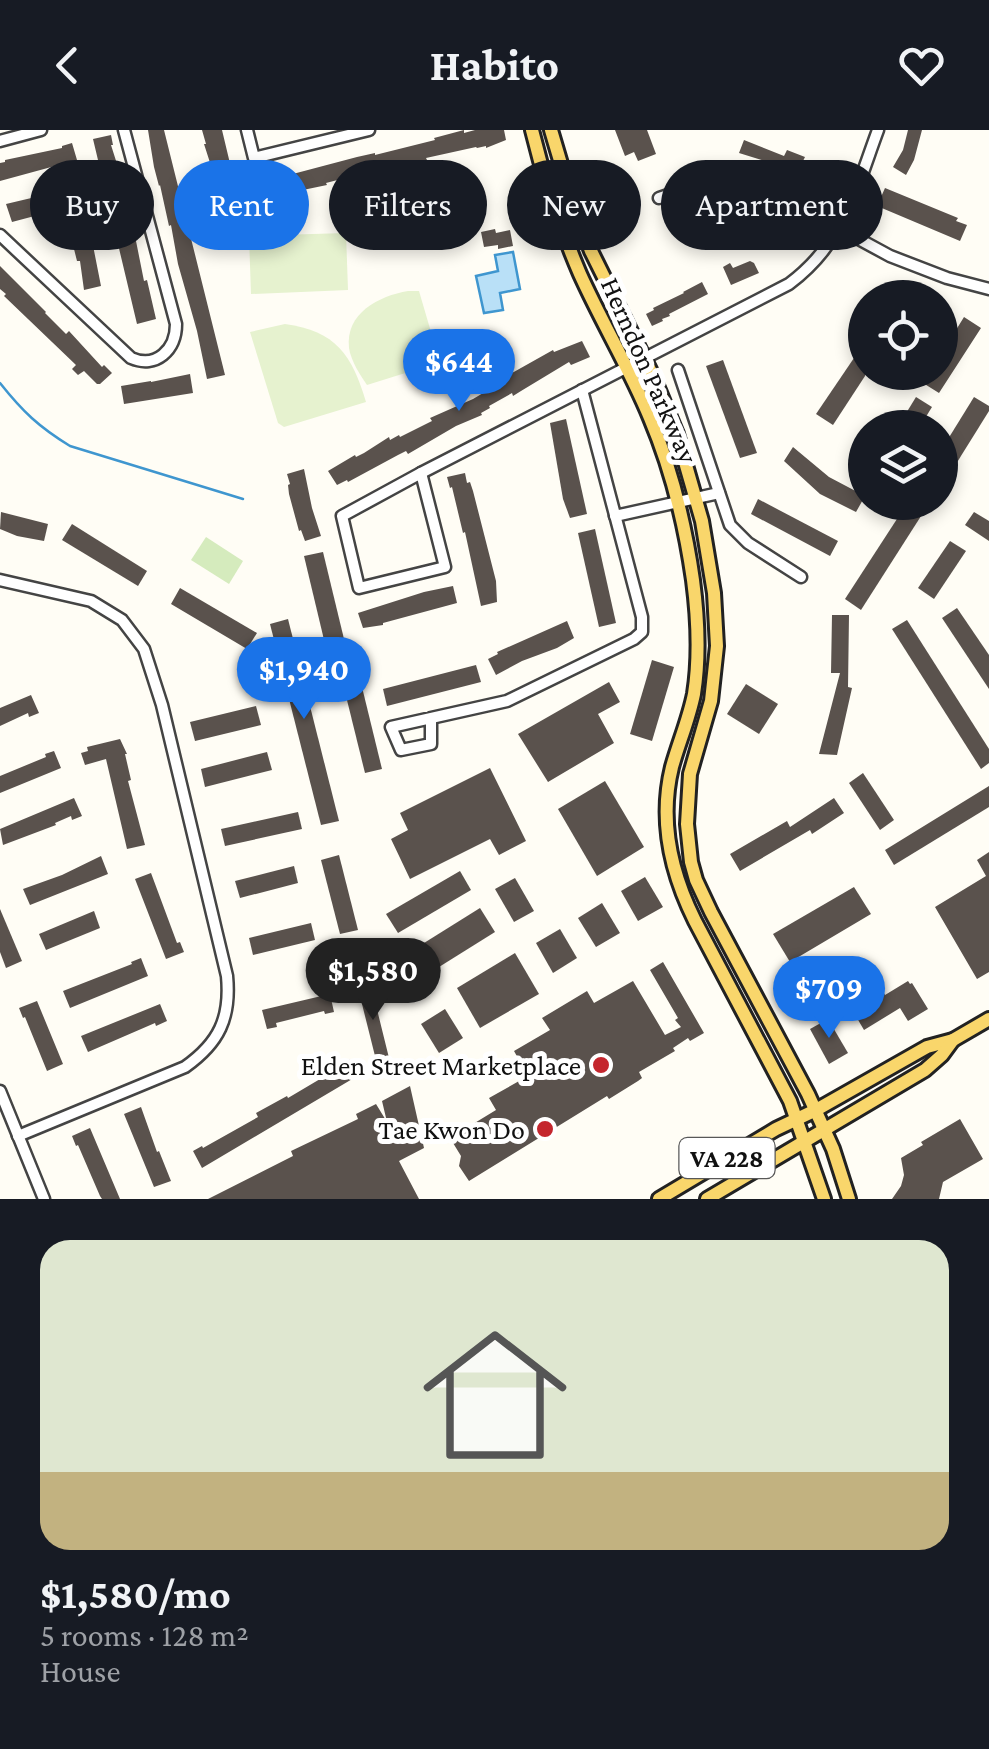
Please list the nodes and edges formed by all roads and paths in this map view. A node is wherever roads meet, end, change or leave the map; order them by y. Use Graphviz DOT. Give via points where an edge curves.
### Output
graph roads {
  1 [pos="42,130"];
  2 [pos="124,130"];
  3 [pos="247,130"];
  4 [pos="368,130"];
  5 [pos="532,130"];
  6 [pos="551,130"];
  7 [pos="878,130"];
  8 [pos="0,141"];
  9 [pos="866,160"];
  10 [pos="661,197"];
  11 [pos="658,198"];
  12 [pos="0,235"];
  13 [pos="826,250"];
  14 [pos="881,250"];
  15 [pos="989,288"];
  16 [pos="644,358"];
  17 [pos="626,366"];
  18 [pos="678,370"];
  19 [pos="582,390"];
  20 [pos="421,473"];
  21 [pos="719,493"];
  22 [pos="697,498"];
  23 [pos="678,502"];
  24 [pos="616,516"];
  25 [pos="801,578"];
  26 [pos="0,580"];
  27 [pos="431,718"];
  28 [pos="989,1019"];
  29 [pos="954,1040"];
  30 [pos="0,1091"];
  31 [pos="816,1110"];
  32 [pos="797,1119"];
  33 [pos="824,1131"];
  34 [pos="18,1136"];
  35 [pos="806,1142"];
  36 [pos="44,1199"];
  37 [pos="659,1199"];
  38 [pos="707,1199"];
  39 [pos="824,1199"];
  40 [pos="849,1199"];
  1 -- 8 [label="street"];
  2 -- 12 [label="street" via="176,324 172,345 159,359 131,358"];
  3 -- 4 [label="street" via="254,158"];
  5 -- 17 [label="main road, Herndon Parkway / VA 228" via="567,242"];
  6 -- 16 [label="main road, Herndon Parkway" via="584,234"];
  7 -- 9 [label="street"];
  10 -- 11 [label="street"];
  13 -- 16 [label="street" via="789,284"];
  14 -- 15 [label="street" via="914,267"];
  16 -- 17 [label="street"];
  16 -- 22 [label="main road, Herndon Parkway"];
  17 -- 19 [label="street"];
  17 -- 23 [label="main road, Herndon Parkway / VA 228"];
  18 -- 21 [label="street"];
  19 -- 20 [label="street"];
  19 -- 24 [label="street"];
  20 -- 20 [label="street" via="342,516 359,588 445,567"];
  21 -- 22 [label="street"];
  21 -- 25 [label="street" via="730,525 748,544"];
  22 -- 23 [label="street"];
  22 -- 31 [label="main road, Herndon Parkway" via="717,646 712,702 690,774 691,862"];
  23 -- 24 [label="street"];
  23 -- 32 [label="main road, Herndon Parkway / VA 228" via="698,638 693,699 668,788 672,862"];
  24 -- 27 [label="street" via="642,632 507,702"];
  26 -- 34 [label="street" via="91,601 122,620 144,648 228,993 218,1034 185,1067"];
  28 -- 29 [label="main road"];
  29 -- 31 [label="main road" via="928,1047"];
  29 -- 33 [label="main road" via="925,1070"];
  30 -- 34 [label="street"];
  31 -- 32 [label="main road"];
  31 -- 33 [label="main road, Herndon Parkway"];
  32 -- 35 [label="main road, Herndon Parkway"];
  32 -- 37 [label="main road, VA 228"];
  33 -- 35 [label="main road, VA 228"];
  33 -- 40 [label="main road, Herndon Parkway"];
  34 -- 36 [label="street"];
  35 -- 38 [label="main road, VA 228"];
  35 -- 39 [label="main road, Herndon Parkway"];
}
